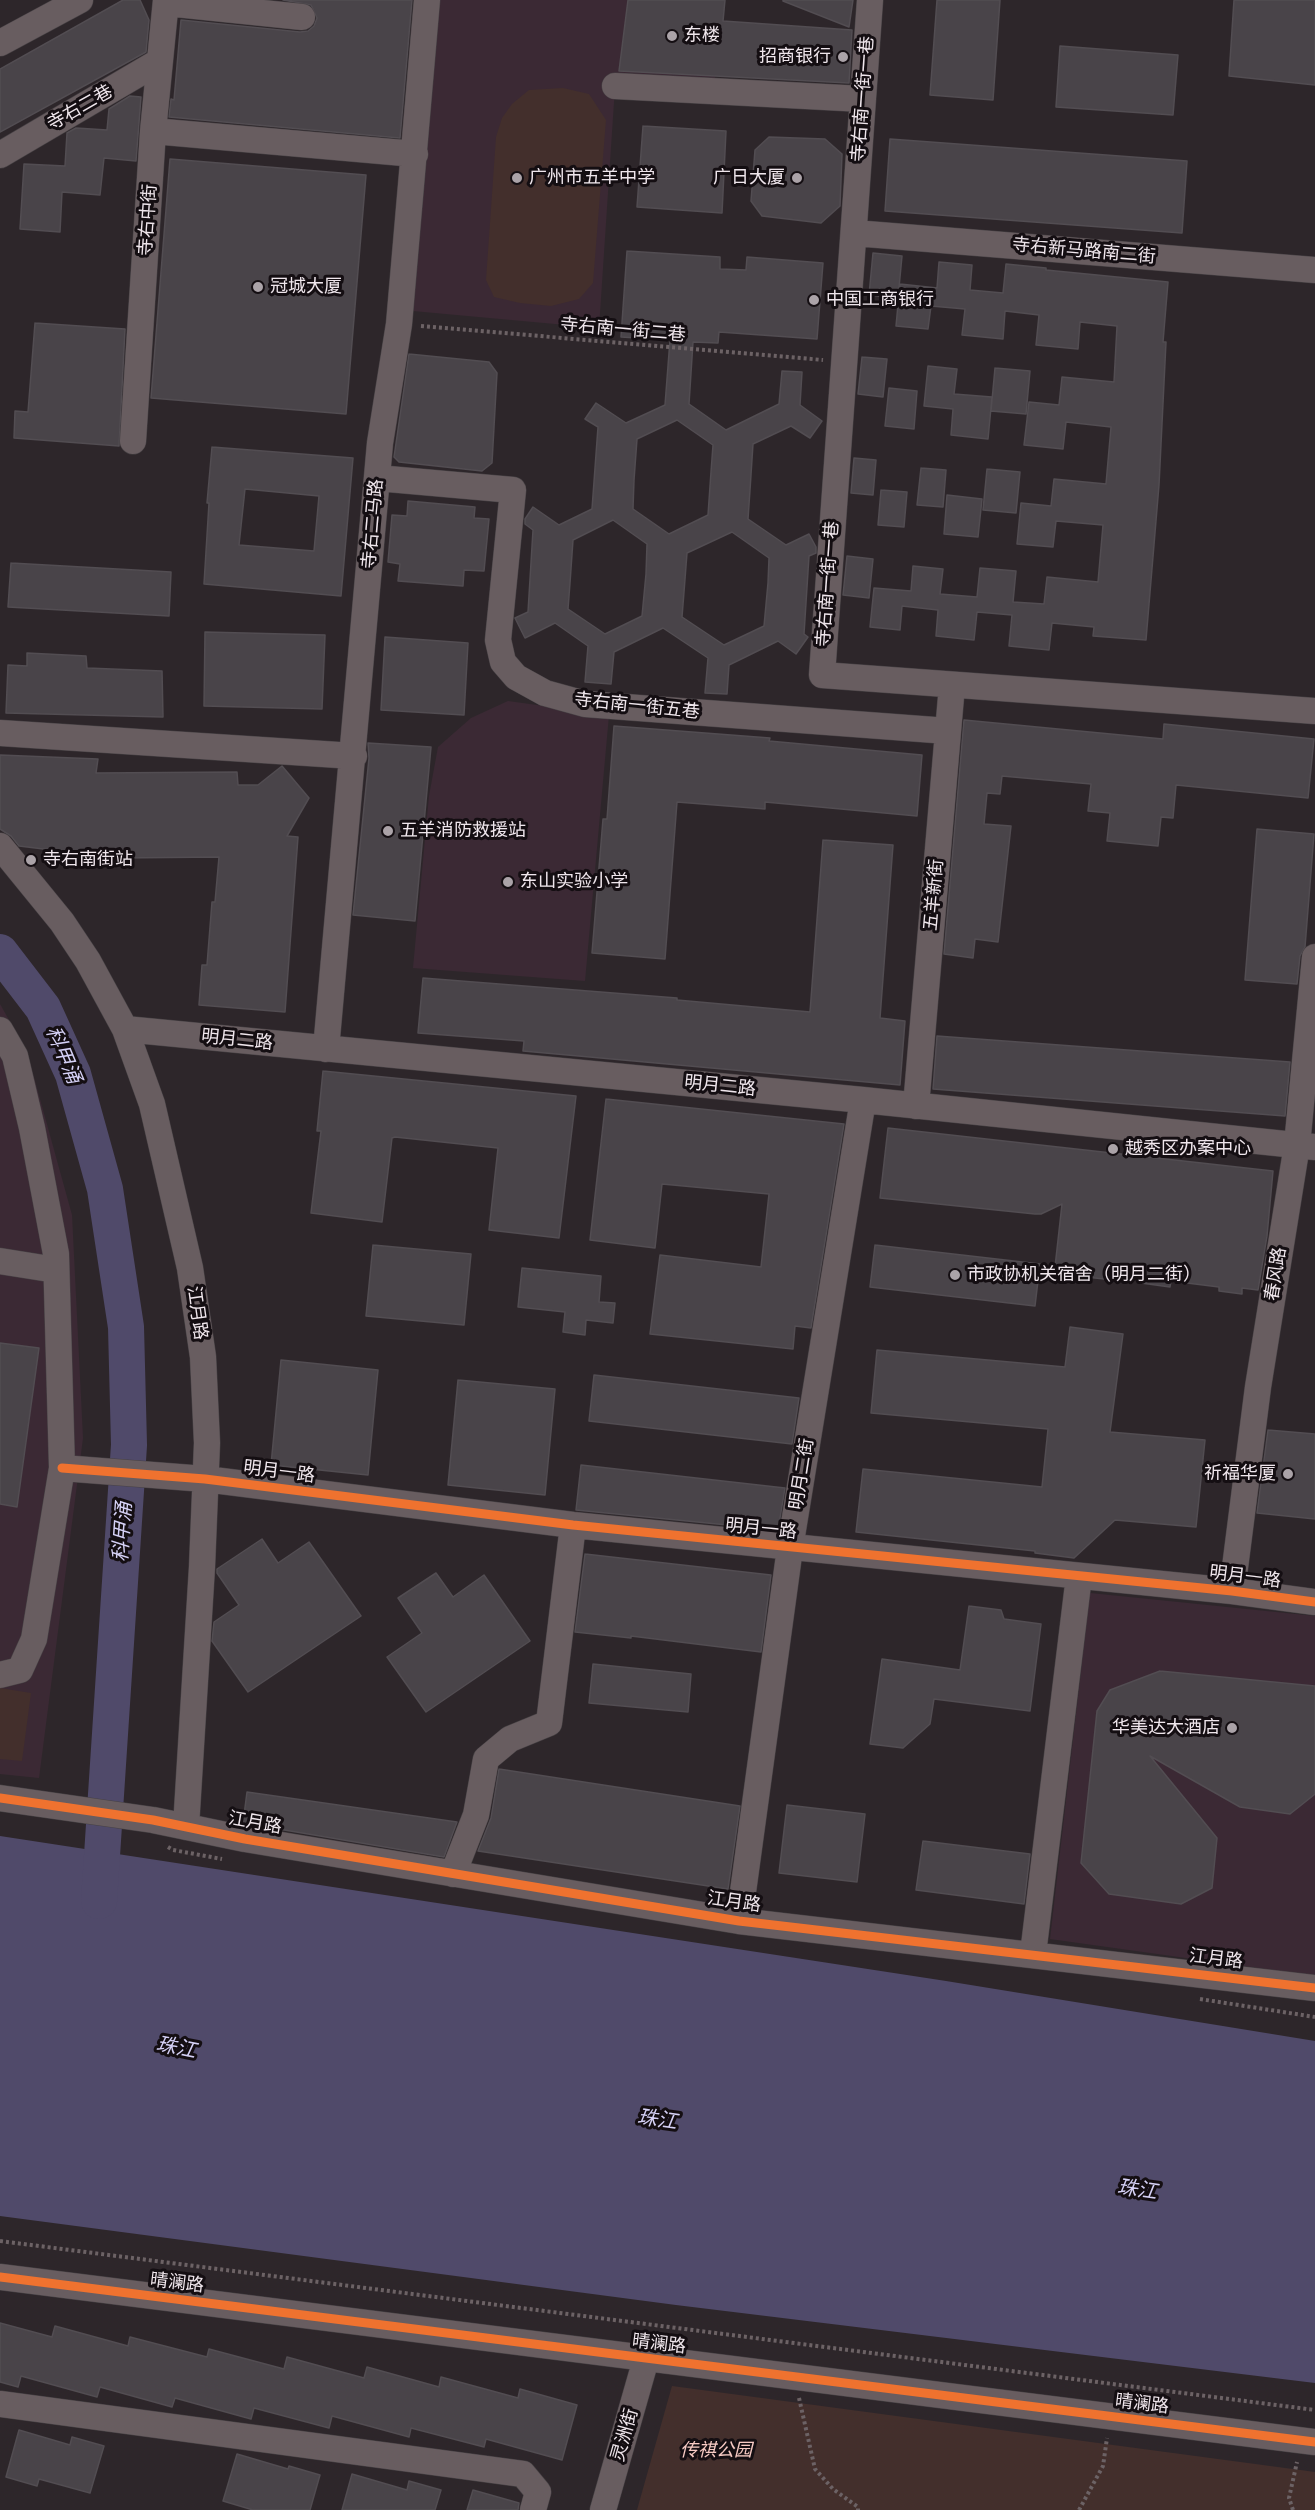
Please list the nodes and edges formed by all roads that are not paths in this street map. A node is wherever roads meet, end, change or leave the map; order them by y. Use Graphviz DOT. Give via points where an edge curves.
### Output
graph roads {
  1 [pos="80,0"];
  2 [pos="427,0"];
  3 [pos="870,0"];
  4 [pos="166,2"];
  5 [pos="302,17"];
  6 [pos="0,43"];
  7 [pos="160,61"];
  8 [pos="615,86"];
  9 [pos="863,99"];
  10 [pos="153,131"];
  11 [pos="415,154"];
  12 [pos="0,155"];
  13 [pos="854,233"];
  14 [pos="1315,270"];
  15 [pos="133,441"];
  16 [pos="377,478"];
  17 [pos="952,685"];
  18 [pos="1315,711"];
  19 [pos="948,731"];
  20 [pos="0,733"];
  21 [pos="354,756"];
  22 [pos="0,846"];
  23 [pos="1315,957"];
  24 [pos="125,1029"];
  25 [pos="0,1030"];
  26 [pos="326,1049"];
  27 [pos="863,1100"];
  28 [pos="916,1106"];
  29 [pos="1306,1146"];
  30 [pos="0,1262"];
  31 [pos="56,1270"];
  32 [pos="62,1468"];
  33 [pos="205,1479"];
  34 [pos="573,1525"];
  35 [pos="790,1548"];
  36 [pos="1080,1576"];
  37 [pos="1232,1591"];
  38 [pos="1315,1602"];
  39 [pos="0,1675"];
  40 [pos="0,1798"];
  41 [pos="186,1827"];
  42 [pos="453,1874"];
  43 [pos="739,1921"];
  44 [pos="1033,1954"];
  45 [pos="1315,1988"];
  46 [pos="0,2277"];
  47 [pos="646,2359"];
  48 [pos="0,2404"];
  49 [pos="1308,2441"];
  50 [pos="533,2510"];
  51 [pos="603,2510"];
  1 -- 6 [label="street"];
  2 -- 11 [label="street, 寺右二马路"];
  3 -- 9 [label="street, 寺右南一街一巷"];
  4 -- 5 [label="street"];
  4 -- 7 [label="street, 寺右中街"];
  7 -- 10 [label="street, 寺右中街"];
  7 -- 12 [label="street, 寺右二巷"];
  8 -- 9 [label="street"];
  9 -- 13 [label="street, 寺右南一街一巷"];
  10 -- 11 [label="street"];
  10 -- 15 [label="street, 寺右中街"];
  11 -- 16 [label="street, 寺右二马路" via="399,324"];
  13 -- 14 [label="street, 寺右新马路南二街"];
  13 -- 17 [label="street, 寺右南一街一巷" via="822,675"];
  16 -- 19 [label="street, 寺右南一街五巷" via="513,490 498,640 502,662 516,677 545,693 585,704"];
  16 -- 21 [label="street, 寺右二马路"];
  17 -- 18 [label="street, 寺右南一街一巷"];
  17 -- 19 [label="street, 五羊新街"];
  19 -- 28 [label="street, 五羊新街"];
  20 -- 21 [label="street"];
  21 -- 26 [label="street, 寺右二马路"];
  22 -- 24 [label="street, 江月路" via="62,922"];
  23 -- 29 [label="street, 春风路"];
  24 -- 26 [label="street, 明月二路"];
  24 -- 33 [label="street, 江月路" via="152,1104 190,1268 205,1388"];
  25 -- 31 [label="street" via="15,1056 30,1118"];
  26 -- 27 [label="street, 明月二路"];
  27 -- 28 [label="street, 明月二路"];
  27 -- 35 [label="street, 明月二街"];
  28 -- 29 [label="street, 明月二路"];
  29 -- 37 [label="street, 春风路" via="1258,1387"];
  30 -- 31 [label="street"];
  31 -- 32 [label="street"];
  32 -- 33 [label="street, 明月一路"];
  32 -- 39 [label="street" via="34,1639 20,1670"];
  33 -- 34 [label="street, 明月一路"];
  33 -- 41 [label="street, 江月路"];
  34 -- 35 [label="street, 明月一路"];
  34 -- 42 [label="street" via="549,1723 510,1739 486,1759 477,1815"];
  35 -- 36 [label="street, 明月一路"];
  35 -- 43 [label="street, 明月二街"];
  36 -- 37 [label="street, 明月一路"];
  36 -- 44 [label="street"];
  37 -- 38 [label="street, 明月一路"];
  40 -- 41 [label="street, 江月路"];
  41 -- 42 [label="street, 江月路"];
  42 -- 43 [label="street, 江月路"];
  43 -- 44 [label="street, 江月路"];
  44 -- 45 [label="street, 江月路"];
  46 -- 47 [label="street, 晴澜路"];
  47 -- 49 [label="street, 晴澜路"];
  47 -- 51 [label="street, 灵洲街"];
  48 -- 50 [label="street" via="523,2474 538,2492"];
}
